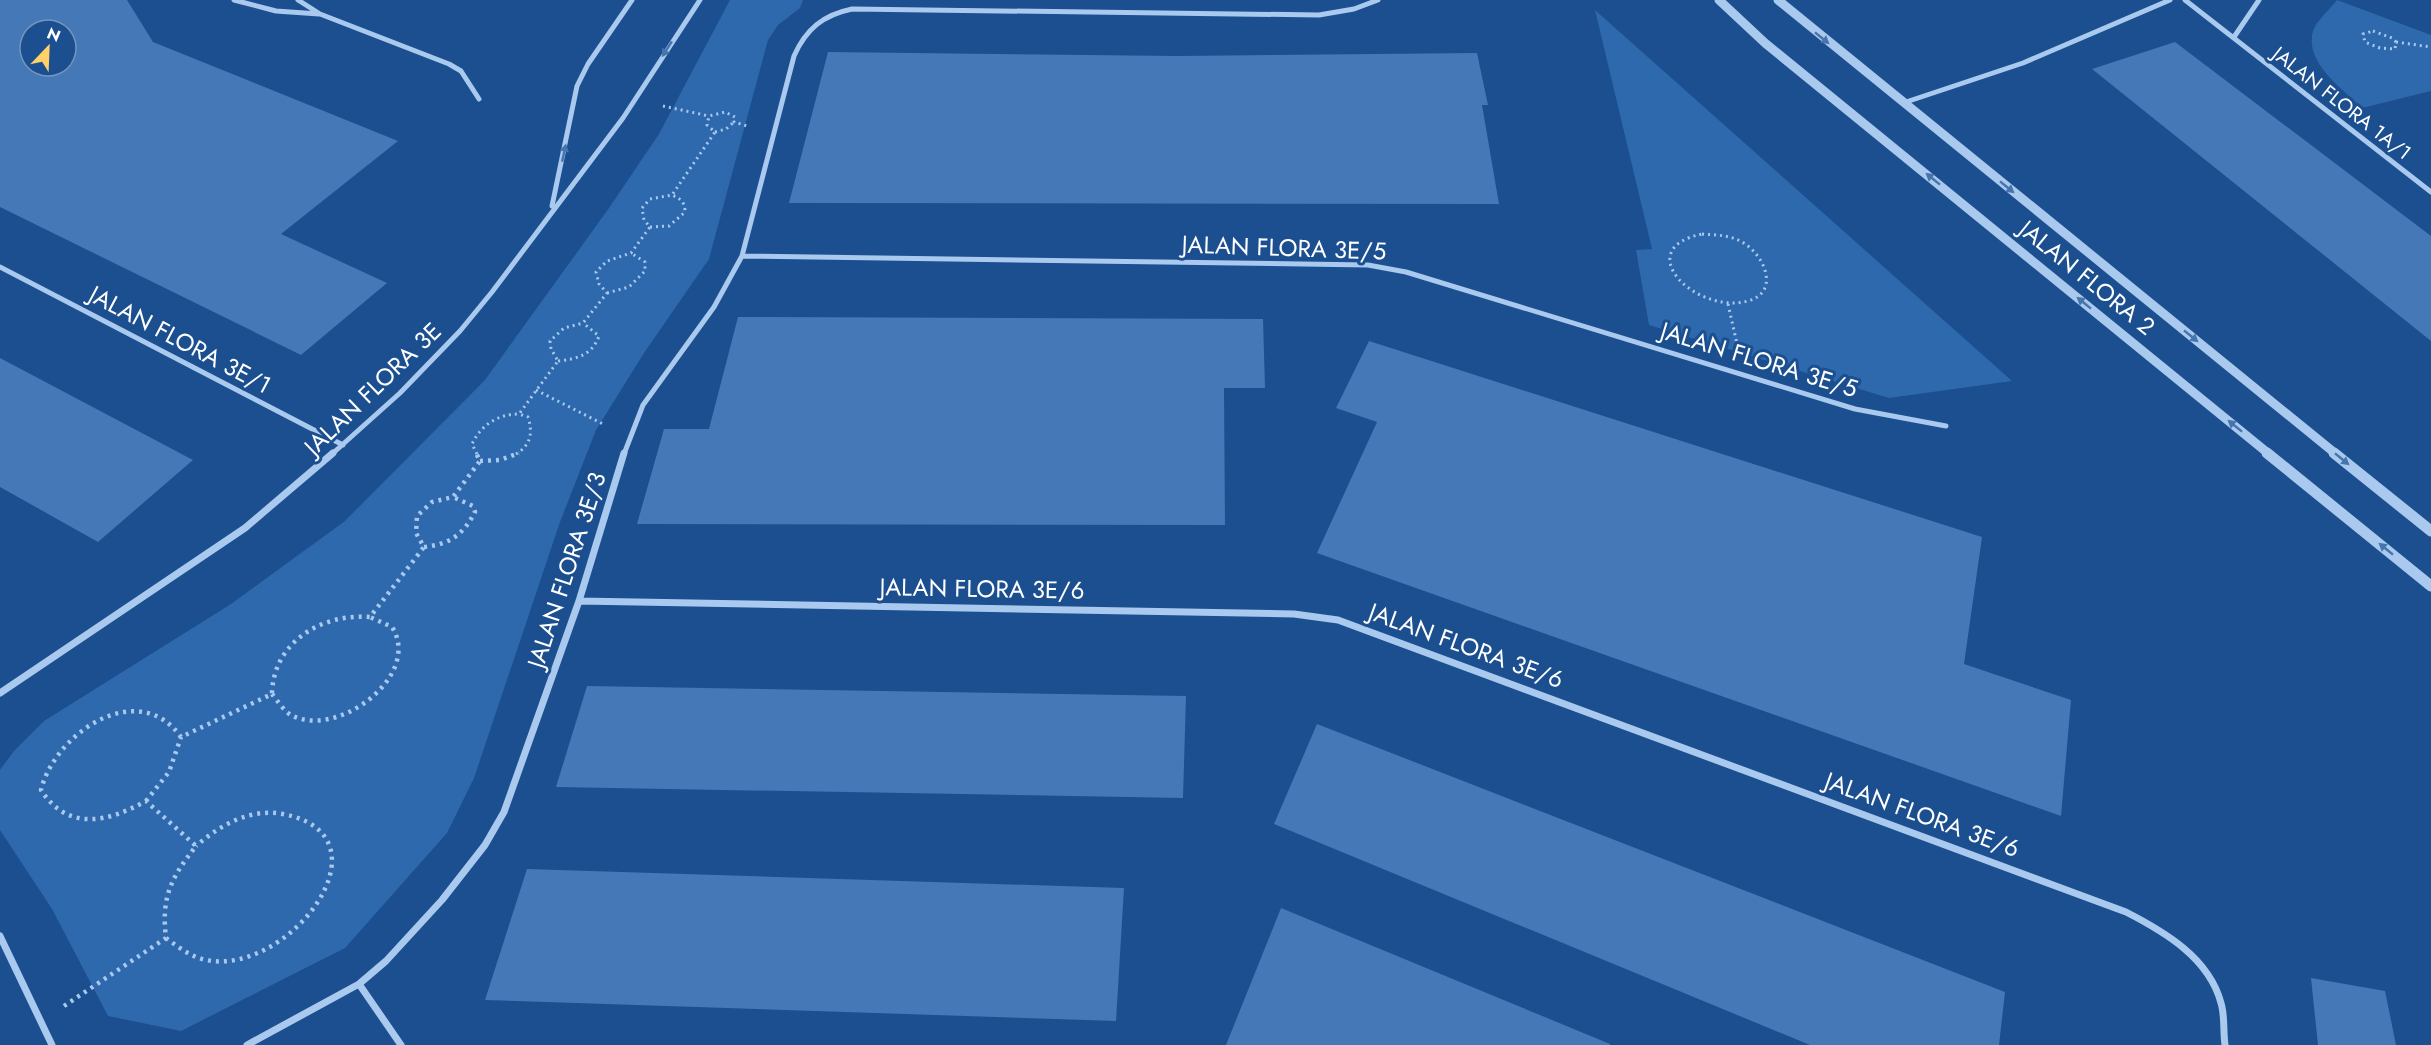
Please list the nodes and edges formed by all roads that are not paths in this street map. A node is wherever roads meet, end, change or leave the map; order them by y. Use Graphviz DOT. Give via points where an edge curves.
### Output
graph roads {
  1 [pos="234,0"];
  2 [pos="298,0"];
  3 [pos="632,0"];
  4 [pos="700,0"];
  5 [pos="1378,0"];
  6 [pos="1719,0"];
  7 [pos="1778,0"];
  8 [pos="2170,0"];
  9 [pos="2186,0"];
  10 [pos="2259,0"];
  11 [pos="320,14"];
  12 [pos="2234,37"];
  13 [pos="479,99"];
  14 [pos="1903,103"];
  15 [pos="2431,192"];
  16 [pos="551,210"];
  17 [pos="742,255"];
  18 [pos="0,267"];
  19 [pos="1946,426"];
  20 [pos="343,445"];
  21 [pos="2431,531"];
  22 [pos="2431,586"];
  23 [pos="579,601"];
  24 [pos="0,693"];
  25 [pos="0,936"];
  26 [pos="359,984"];
  27 [pos="52,1045"];
  28 [pos="248,1045"];
  29 [pos="401,1045"];
  30 [pos="2225,1045"];
  1 -- 11 [label="street" via="270,10"];
  2 -- 11 [label="street"];
  16 -- 3 [label="street, JALAN FLORA 3E, one-way" via="577,86"];
  4 -- 16 [label="street, one-way" via="635,100"];
  5 -- 17 [label="street, JALAN FLORA 3E/3" via="1319,15 852,9 832,14 813,25 794,56"];
  22 -- 6 [label="street, JALAN FLORA 2, one-way" via="1774,50"];
  7 -- 14 [label="street, JALAN FLORA 2, one-way"];
  8 -- 14 [label="street" via="2023,63"];
  9 -- 12 [label="street, JALAN FLORA 1A/1"];
  10 -- 12 [label="street"];
  11 -- 13 [label="street" via="449,64 461,71"];
  12 -- 15 [label="street, JALAN FLORA 1A/1"];
  14 -- 21 [label="street, JALAN FLORA 2, one-way"];
  16 -- 20 [label="street, JALAN FLORA 3E" via="460,331"];
  17 -- 19 [label="street, JALAN FLORA 3E/5" via="1368,265 1406,272 1871,413"];
  17 -- 23 [label="street, JALAN FLORA 3E/3" via="714,307 644,405 629,436"];
  18 -- 20 [label="street, JALAN FLORA 3E/1"];
  20 -- 24 [label="street, JALAN FLORA 3E" via="244,528"];
  23 -- 26 [label="street, JALAN FLORA 3E/3" via="504,812 485,845 442,900 386,962"];
  23 -- 30 [label="street, JALAN FLORA 3E/6" via="1294,614 1338,620 2126,912 2177,942 2210,980 2220,1003"];
  25 -- 27 [label="street"];
  26 -- 28 [label="street, JALAN FLORA 3E/3"];
  26 -- 29 [label="street"];
}
